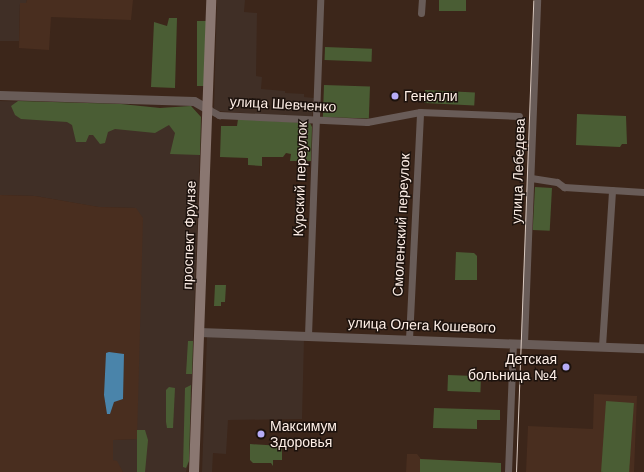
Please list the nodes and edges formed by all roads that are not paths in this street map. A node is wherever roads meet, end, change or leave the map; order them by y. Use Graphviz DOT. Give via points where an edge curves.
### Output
graph roads {
  1 [pos="211,0"];
  2 [pos="320,0"];
  3 [pos="422,0"];
  4 [pos="537,0"];
  5 [pos="421,13"];
  6 [pos="0,96"];
  7 [pos="208,109"];
  8 [pos="420,112"];
  9 [pos="519,116"];
  10 [pos="315,120"];
  11 [pos="531,178"];
  12 [pos="612,190"];
  13 [pos="644,192"];
  14 [pos="199,332"];
  15 [pos="308,335"];
  16 [pos="409,339"];
  17 [pos="513,343"];
  18 [pos="524,343"];
  19 [pos="602,346"];
  20 [pos="644,348"];
  21 [pos="194,472"];
  22 [pos="508,472"];
  1 -- 7 [label="main road, проспект Фрунзе"];
  2 -- 10 [label="street, Курский переулок"];
  3 -- 5 [label="street"];
  4 -- 11 [label="street, улица Лебедева"];
  6 -- 7 [label="street, улица Шевченко" via="194,101"];
  7 -- 10 [label="street, улица Шевченко" via="219,116"];
  7 -- 14 [label="main road, проспект Фрунзе"];
  8 -- 9 [label="street, улица Шевченко"];
  8 -- 10 [label="street, улица Шевченко" via="367,122"];
  8 -- 16 [label="street, Смоленский переулок"];
  10 -- 15 [label="street, Курский переулок"];
  11 -- 12 [label="street" via="557,182 564,187"];
  11 -- 18 [label="street, улица Лебедева"];
  12 -- 13 [label="street"];
  12 -- 19 [label="street"];
  14 -- 15 [label="street, улица Олега Кошевого"];
  14 -- 21 [label="main road, проспект Фрунзе"];
  15 -- 16 [label="street, улица Олега Кошевого"];
  16 -- 17 [label="street, улица Олега Кошевого"];
  17 -- 18 [label="street, улица Олега Кошевого"];
  17 -- 22 [label="street"];
  18 -- 19 [label="street, улица Олега Кошевого"];
  19 -- 20 [label="street, улица Олега Кошевого"];
}
